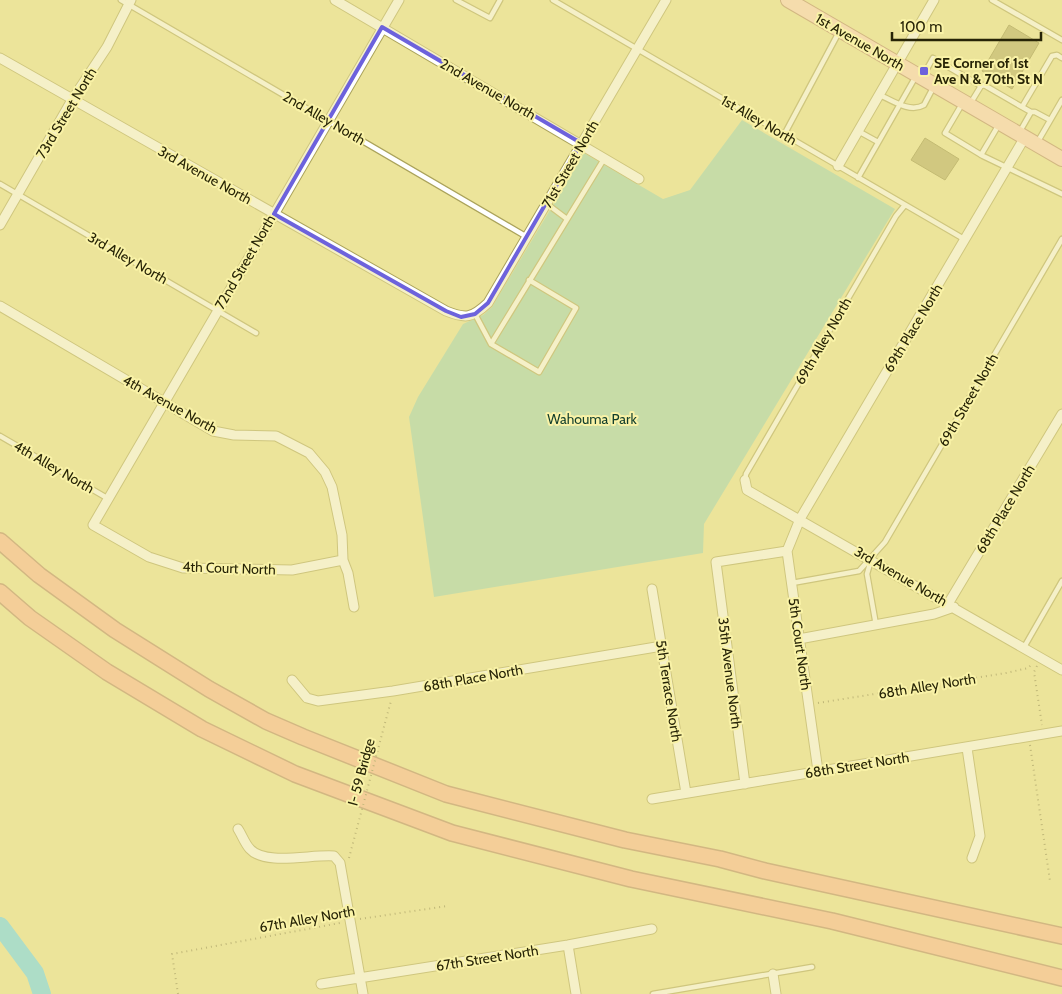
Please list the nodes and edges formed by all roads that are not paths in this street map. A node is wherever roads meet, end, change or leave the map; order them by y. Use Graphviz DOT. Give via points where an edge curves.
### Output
graph roads {
  1 [pos="335,0"];
  2 [pos="398,0"];
  3 [pos="456,0"];
  4 [pos="500,0"];
  5 [pos="553,0"];
  6 [pos="666,0"];
  7 [pos="788,0"];
  8 [pos="934,0"];
  9 [pos="992,0"];
  10 [pos="127,1"];
  11 [pos="382,27"];
  12 [pos="840,30"];
  13 [pos="1062,40"];
  14 [pos="637,49"];
  15 [pos="0,58"];
  16 [pos="1062,58"];
  17 [pos="898,64"];
  18 [pos="919,76"];
  19 [pos="935,85"];
  20 [pos="980,86"];
  21 [pos="880,95"];
  22 [pos="72,100"];
  23 [pos="1062,100"];
  24 [pos="966,103"];
  25 [pos="900,105"];
  26 [pos="1022,107"];
  27 [pos="1031,112"];
  28 [pos="328,120"];
  29 [pos="1050,120"];
  30 [pos="1000,122"];
  31 [pos="858,131"];
  32 [pos="784,134"];
  33 [pos="1027,138"];
  34 [pos="878,142"];
  35 [pos="581,143"];
  36 [pos="982,155"];
  37 [pos="605,158"];
  38 [pos="1062,159"];
  39 [pos="838,166"];
  40 [pos="1007,167"];
  41 [pos="858,178"];
  42 [pos="639,179"];
  43 [pos="0,184"];
  44 [pos="18,194"];
  45 [pos="1062,194"];
  46 [pos="547,204"];
  47 [pos="905,205"];
  48 [pos="274,214"];
  49 [pos="567,219"];
  50 [pos="0,225"];
  51 [pos="528,237"];
  52 [pos="1062,239"];
  53 [pos="965,240"];
  54 [pos="529,280"];
  55 [pos="0,306"];
  56 [pos="217,310"];
  57 [pos="475,314"];
  58 [pos="256,333"];
  59 [pos="492,344"];
  60 [pos="164,403"];
  61 [pos="1062,414"];
  62 [pos="0,436"];
  63 [pos="745,480"];
  64 [pos="107,498"];
  65 [pos="800,519"];
  66 [pos="93,524"];
  67 [pos="0,541"];
  68 [pos="787,551"];
  69 [pos="872,559"];
  70 [pos="343,560"];
  71 [pos="1062,581"];
  72 [pos="792,583"];
  73 [pos="652,590"];
  74 [pos="0,592"];
  75 [pos="951,605"];
  76 [pos="354,608"];
  77 [pos="876,625"];
  78 [pos="799,639"];
  79 [pos="662,646"];
  80 [pos="1023,649"];
  81 [pos="1062,670"];
  82 [pos="292,680"];
  83 [pos="1062,731"];
  84 [pos="967,748"];
  85 [pos="818,771"];
  86 [pos="745,784"];
  87 [pos="686,793"];
  88 [pos="652,799"];
  89 [pos="238,829"];
  90 [pos="972,858"];
  91 [pos="652,929"];
  92 [pos="1062,936"];
  93 [pos="568,945"];
  94 [pos="812,967"];
  95 [pos="773,974"];
  96 [pos="360,978"];
  97 [pos="1062,978"];
  98 [pos="321,984"];
  99 [pos="362,994"];
  100 [pos="576,994"];
  101 [pos="653,994"];
  102 [pos="776,994"];
  1 -- 11 [label="street, 2nd Avenue North"];
  2 -- 11 [label="street, 72nd Street North"];
  3 -- 4 [label="lane" via="490,18"];
  5 -- 14 [label="lane, 1st Alley North"];
  6 -- 14 [label="street, 71st Street North"];
  7 -- 12 [label="main road, 1st Avenue North"];
  8 -- 17 [label="street"];
  9 -- 13 [label="lane"];
  10 -- 22 [label="street, 73rd Street North" via="106,47"];
  10 -- 28 [label="lane, 2nd Alley North"];
  11 -- 28 [label="street, 72nd Street North"];
  11 -- 35 [label="street, 2nd Avenue North"];
  12 -- 17 [label="main road, 1st Avenue North"];
  12 -- 32 [label="lane"];
  14 -- 32 [label="lane, 1st Alley North"];
  14 -- 35 [label="street, 71st Street North"];
  15 -- 22 [label="street, 3rd Avenue North"];
  16 -- 26 [label="lane" via="1052,56"];
  17 -- 18 [label="main road, 1st Avenue North"];
  17 -- 21 [label="street"];
  18 -- 19 [label="main road, 1st Avenue North"];
  18 -- 20 [label="lane" via="933,58"];
  18 -- 25 [label="lane"];
  19 -- 24 [label="main road, 1st Avenue North"];
  19 -- 25 [label="lane" via="924,106"];
  20 -- 24 [label="lane"];
  20 -- 26 [label="lane"];
  21 -- 25 [label="lane"];
  21 -- 31 [label="street"];
  22 -- 44 [label="street, 73rd Street North"];
  22 -- 48 [label="street, 3rd Avenue North"];
  23 -- 29 [label="lane"];
  24 -- 30 [label="main road, 1st Avenue North"];
  24 -- 36 [label="lane" via="945,133"];
  25 -- 34 [label="lane"];
  26 -- 27 [label="lane"];
  27 -- 29 [label="lane"];
  27 -- 33 [label="lane"];
  28 -- 48 [label="street, 72nd Street North"];
  28 -- 51 [label="lane, 2nd Alley North"];
  29 -- 33 [label="lane"];
  30 -- 33 [label="main road, 1st Avenue North"];
  30 -- 36 [label="lane"];
  31 -- 34 [label="lane"];
  31 -- 39 [label="street"];
  32 -- 39 [label="lane, 1st Alley North"];
  33 -- 38 [label="main road, 1st Avenue North"];
  33 -- 40 [label="street, 69th Place North"];
  34 -- 41 [label="lane"];
  35 -- 37 [label="street, 2nd Avenue North"];
  35 -- 46 [label="street, 71st Street North"];
  36 -- 40 [label="lane"];
  37 -- 42 [label="street, 2nd Avenue North"];
  37 -- 49 [label="lane"];
  39 -- 41 [label="lane, 1st Alley North"];
  40 -- 45 [label="lane"];
  40 -- 53 [label="street, 69th Place North"];
  41 -- 47 [label="lane, 1st Alley North"];
  43 -- 44 [label="lane, 3rd Alley North"];
  44 -- 50 [label="street, 73rd Street North"];
  44 -- 56 [label="lane, 3rd Alley North"];
  46 -- 49 [label="lane"];
  46 -- 51 [label="street, 71st Street North"];
  47 -- 53 [label="lane, 1st Alley North"];
  47 -- 63 [label="lane, 69th Alley North" via="771,430"];
  48 -- 56 [label="street, 72nd Street North"];
  48 -- 57 [label="street, 3rd Avenue North" via="446,311 465,316"];
  49 -- 54 [label="lane"];
  51 -- 57 [label="street, 71st Street North" via="488,303"];
  52 -- 69 [label="lane, 69th Street North" via="890,534"];
  53 -- 65 [label="street, 69th Place North"];
  54 -- 59 [label="lane"];
  54 -- 59 [label="lane" via="576,308 540,372"];
  55 -- 60 [label="street, 4th Avenue North"];
  56 -- 58 [label="lane, 3rd Alley North"];
  56 -- 60 [label="street, 72nd Street North"];
  57 -- 59 [label="lane"];
  60 -- 64 [label="street, 72nd Street North"];
  60 -- 70 [label="street, 4th Avenue North" via="214,431 276,436 309,453 325,472 332,487 342,535"];
  61 -- 75 [label="street, 68th Place North"];
  62 -- 64 [label="lane, 4th Alley North"];
  63 -- 65 [label="street, 3rd Avenue North" via="747,490"];
  64 -- 66 [label="street, 72nd Street North"];
  65 -- 68 [label="street"];
  65 -- 69 [label="street, 3rd Avenue North"];
  66 -- 70 [label="street, 4th Court North" via="149,557 183,568 292,570"];
  67 -- 92 [label="highway" via="39,575 115,630 208,689 294,734 446,794 625,840"];
  68 -- 72 [label="street, 5th Court North"];
  68 -- 86 [label="street, 35th Avenue North" via="716,562"];
  69 -- 72 [label="lane" via="859,571"];
  69 -- 75 [label="street, 3rd Avenue North"];
  69 -- 77 [label="lane" via="867,574"];
  70 -- 76 [label="street, 4th Avenue North"];
  71 -- 80 [label="lane"];
  72 -- 78 [label="street, 5th Court North"];
  73 -- 79 [label="street, 5th Terrace North"];
  74 -- 97 [label="highway" via="30,618 106,672 202,729 295,774 452,833 631,879 832,921"];
  75 -- 77 [label="street" via="934,614"];
  75 -- 80 [label="street, 3rd Avenue North"];
  77 -- 78 [label="street"];
  78 -- 85 [label="street, 5th Court North"];
  79 -- 82 [label="street, 68th Place North" via="318,701 307,698"];
  79 -- 87 [label="street, 5th Terrace North"];
  80 -- 81 [label="street, 3rd Avenue North"];
  83 -- 84 [label="street, 68th Street North"];
  84 -- 85 [label="street, 68th Street North"];
  84 -- 90 [label="street" via="980,836"];
  85 -- 86 [label="street, 68th Street North"];
  86 -- 87 [label="street, 68th Street North"];
  87 -- 88 [label="street, 68th Street North"];
  89 -- 96 [label="street" via="250,850 260,856 280,859 318,854 334,856 340,863"];
  91 -- 93 [label="street, 67th Street North"];
  93 -- 96 [label="street, 67th Street North"];
  93 -- 100 [label="street"];
  94 -- 95 [label="lane"];
  95 -- 101 [label="lane"];
  95 -- 102 [label="street"];
  96 -- 98 [label="street, 67th Street North"];
  96 -- 99 [label="street"];
}
